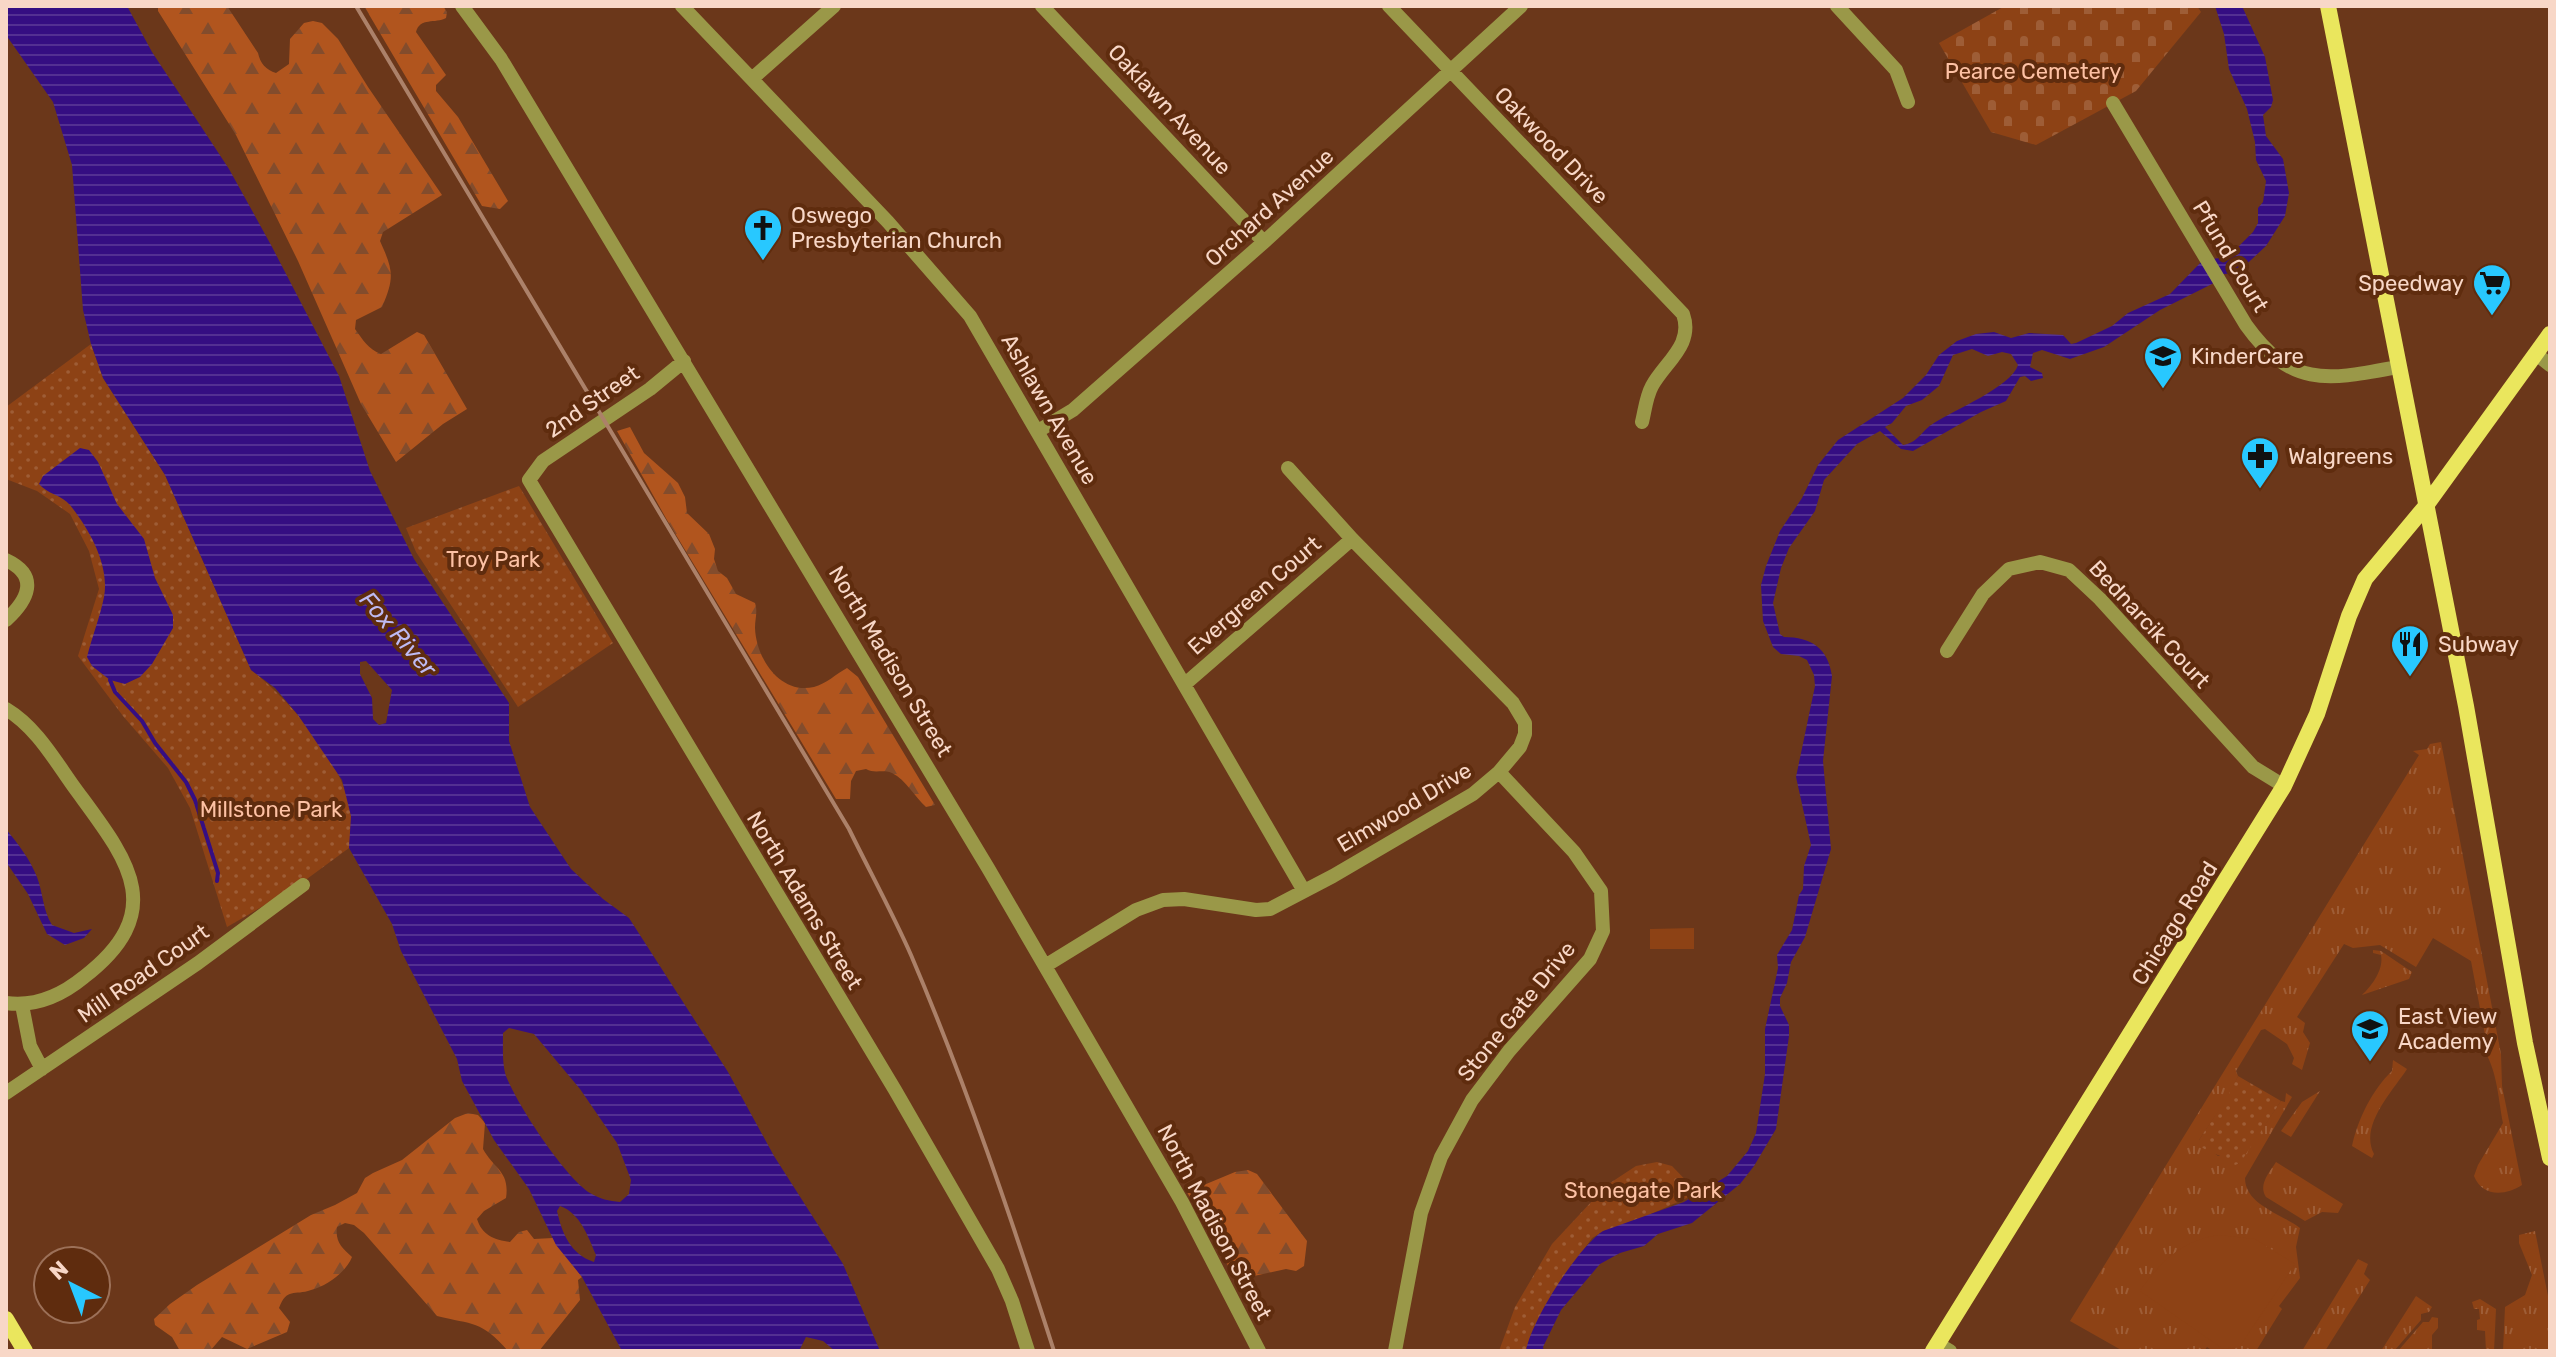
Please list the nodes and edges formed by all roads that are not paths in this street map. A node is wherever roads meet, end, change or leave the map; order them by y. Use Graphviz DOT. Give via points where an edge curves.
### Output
graph roads {
  1 [pos="462,6"];
  2 [pos="682,6"];
  3 [pos="834,6"];
  4 [pos="1042,6"];
  5 [pos="1389,6"];
  6 [pos="1521,6"];
  7 [pos="1837,6"];
  8 [pos="2328,6"];
  9 [pos="1450,72"];
  10 [pos="753,78"];
  11 [pos="1908,102"];
  12 [pos="2113,103"];
  13 [pos="1264,242"];
  14 [pos="2550,334"];
  15 [pos="2536,354"];
  16 [pos="684,361"];
  17 [pos="2550,365"];
  18 [pos="2398,367"];
  19 [pos="1642,422"];
  20 [pos="1038,431"];
  21 [pos="1288,468"];
  22 [pos="529,480"];
  23 [pos="2425,507"];
  24 [pos="1352,539"];
  25 [pos="6,560"];
  26 [pos="6,620"];
  27 [pos="1947,651"];
  28 [pos="1185,684"];
  29 [pos="6,709"];
  30 [pos="1499,772"];
  31 [pos="2284,786"];
  32 [pos="303,885"];
  33 [pos="1304,891"];
  34 [pos="1045,966"];
  35 [pos="6,1003"];
  36 [pos="22,1005"];
  37 [pos="42,1069"];
  38 [pos="6,1093"];
  39 [pos="2550,1158"];
  40 [pos="6,1319"];
  41 [pos="1940,1349"];
  42 [pos="25,1351"];
  43 [pos="1028,1351"];
  44 [pos="1259,1351"];
  45 [pos="1395,1351"];
  1 -- 16 [label="street, North Madison Street" via="501,59"];
  2 -- 10 [label="street, Ashlawn Avenue"];
  3 -- 10 [label="street"];
  4 -- 13 [label="street, Oaklawn Avenue"];
  5 -- 9 [label="street, Oakwood Drive"];
  6 -- 9 [label="street, Orchard Avenue"];
  7 -- 11 [label="street" via="1896,70"];
  8 -- 18 [label="main road"];
  9 -- 13 [label="street, Orchard Avenue"];
  9 -- 19 [label="street, Oakwood Drive" via="1683,314 1683,341 1653,384"];
  10 -- 20 [label="street, Ashlawn Avenue" via="970,316"];
  12 -- 18 [label="street, Pfund Court" via="2256,339 2289,367 2312,377"];
  13 -- 20 [label="street, Orchard Avenue" via="1073,410"];
  14 -- 15 [label="main road, Chicago Road"];
  15 -- 17 [label="street"];
  15 -- 23 [label="main road, Chicago Road"];
  16 -- 22 [label="street, 2nd Street" via="543,461"];
  16 -- 34 [label="street, North Madison Street"];
  18 -- 23 [label="main road"];
  20 -- 28 [label="street, Ashlawn Avenue"];
  21 -- 24 [label="street, Elmwood Drive"];
  22 -- 43 [label="street, North Adams Street" via="998,1269"];
  23 -- 31 [label="main road, Chicago Road" via="2365,579 2317,714"];
  23 -- 39 [label="main road"];
  24 -- 28 [label="street, Evergreen Court"];
  24 -- 30 [label="street, Elmwood Drive" via="1521,712 1525,734"];
  25 -- 26 [label="street" via="25,575 28,585 25,598"];
  27 -- 31 [label="street, Bednarcik Court" via="1983,594 2009,569 2040,562 2069,570 2253,767"];
  28 -- 33 [label="street, Ashlawn Avenue"];
  29 -- 36 [label="street" via="43,743 117,847 133,895 125,937 102,964 51,998"];
  30 -- 33 [label="street, Elmwood Drive" via="1473,794"];
  30 -- 45 [label="street, Stone Gate Drive" via="1574,852 1601,891 1603,931 1590,959 1472,1100 1441,1157 1421,1213"];
  31 -- 41 [label="main road, Chicago Road"];
  32 -- 37 [label="street, Mill Road Court"];
  33 -- 34 [label="street, Elmwood Drive" via="1270,909 1256,910 1163,900 1136,910"];
  34 -- 44 [label="street, North Madison Street" via="1175,1188"];
  35 -- 36 [label="street"];
  36 -- 37 [label="street" via="30,1046"];
  37 -- 38 [label="street, Mill Road Court"];
  40 -- 42 [label="main road"];
}
